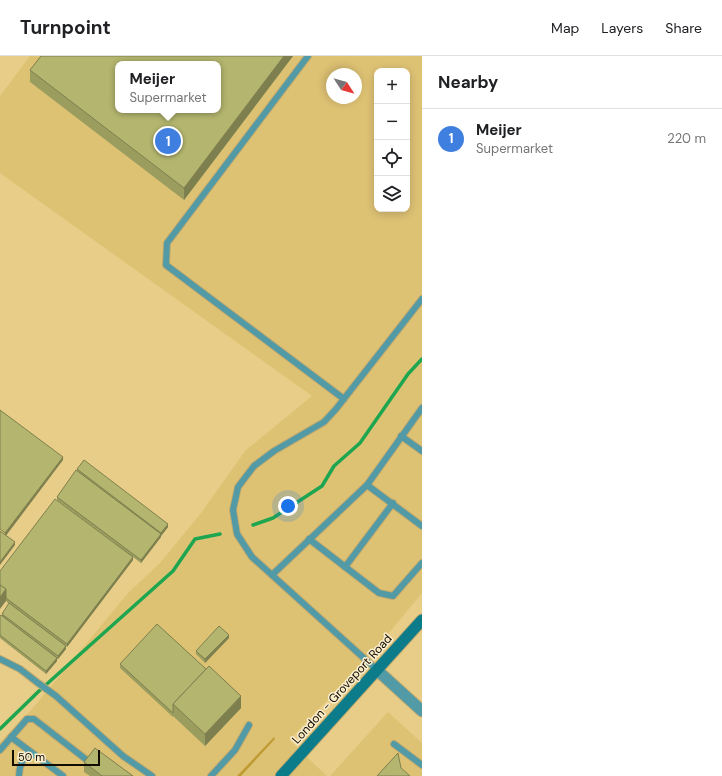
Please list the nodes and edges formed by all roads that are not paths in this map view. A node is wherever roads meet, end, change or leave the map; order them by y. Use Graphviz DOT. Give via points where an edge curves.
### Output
graph roads {
  1 [pos="308,56"];
  2 [pos="422,299"];
  3 [pos="344,399"];
  4 [pos="422,408"];
  5 [pos="401,436"];
  6 [pos="422,451"];
  7 [pos="366,485"];
  8 [pos="393,503"];
  9 [pos="422,526"];
  10 [pos="309,539"];
  11 [pos="422,563"];
  12 [pos="345,567"];
  13 [pos="272,575"];
  14 [pos="422,620"];
  15 [pos="0,659"];
  16 [pos="377,670"];
  17 [pos="422,711"];
  18 [pos="249,725"];
  19 [pos="11,737"];
  20 [pos="394,744"];
  21 [pos="0,750"];
  22 [pos="29,750"];
  23 [pos="422,765"];
  24 [pos="96,766"];
  25 [pos="19,776"];
  26 [pos="63,776"];
  27 [pos="152,776"];
  28 [pos="211,776"];
  29 [pos="280,776"];
  1 -- 3 [label="lane" via="167,243 166,265"];
  2 -- 3 [label="lane"];
  3 -- 13 [label="lane" via="324,422 274,451 254,466 238,487 233,510 237,534 252,557"];
  4 -- 5 [label="lane"];
  5 -- 6 [label="lane"];
  5 -- 7 [label="lane"];
  7 -- 8 [label="lane"];
  7 -- 10 [label="lane"];
  8 -- 9 [label="lane"];
  8 -- 12 [label="lane"];
  10 -- 12 [label="lane"];
  10 -- 13 [label="lane"];
  11 -- 12 [label="lane" via="392,596 379,593"];
  13 -- 16 [label="lane"];
  14 -- 16 [label="main road, London - Groveport Road"];
  15 -- 27 [label="lane" via="20,669 50,692 123,756"];
  16 -- 17 [label="street"];
  16 -- 29 [label="main road, London - Groveport Road"];
  18 -- 28 [label="lane" via="235,750"];
  19 -- 21 [label="lane"];
  19 -- 22 [label="lane"];
  19 -- 24 [label="lane" via="27,719 34,719"];
  20 -- 23 [label="lane"];
  22 -- 25 [label="lane" via="23,758"];
  22 -- 26 [label="lane"];
}
